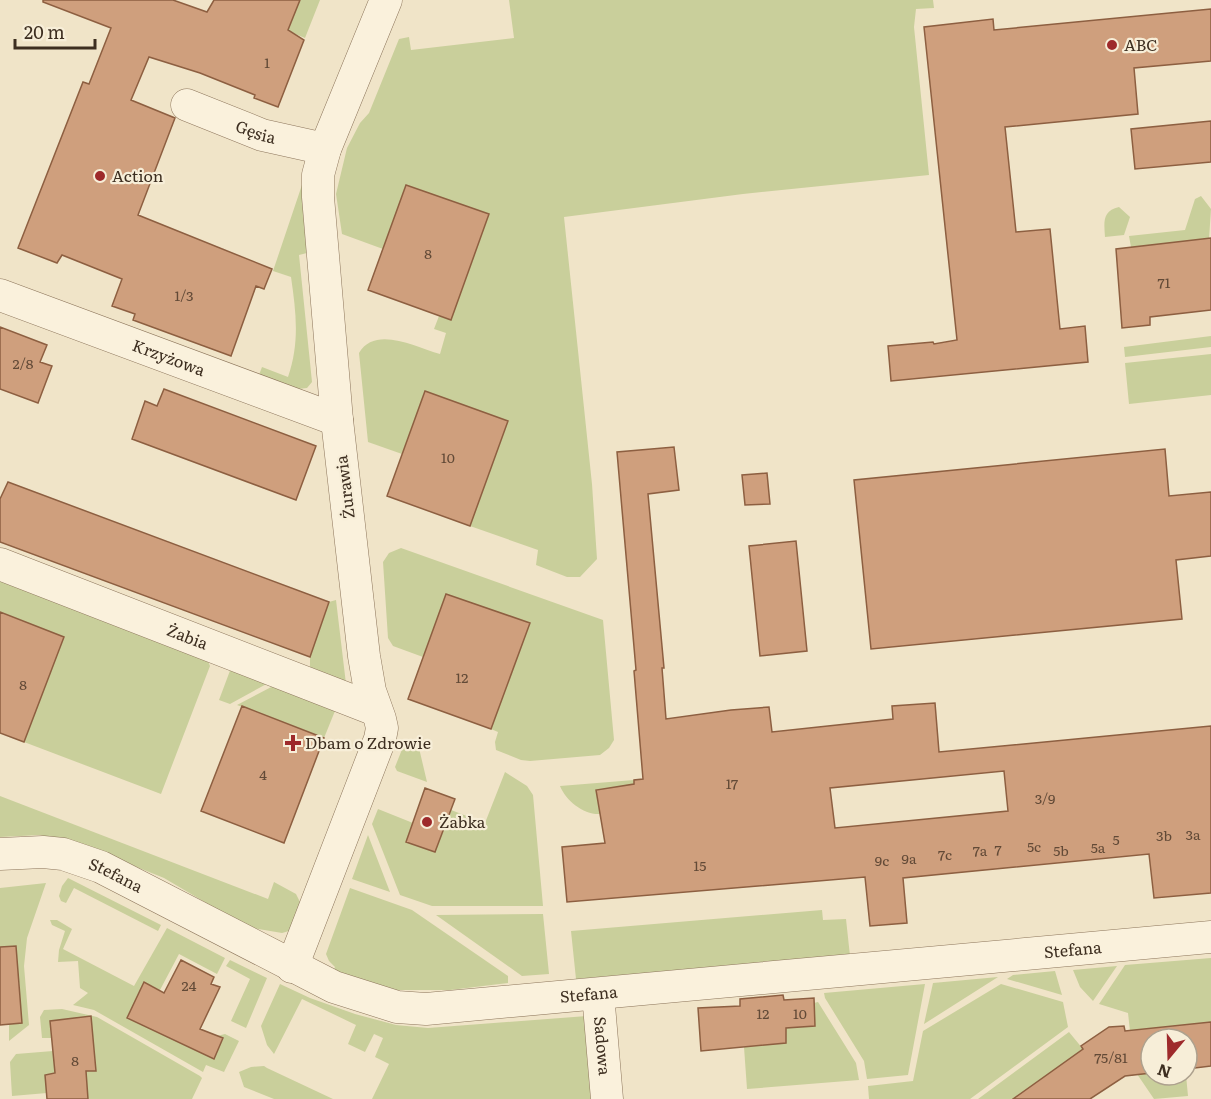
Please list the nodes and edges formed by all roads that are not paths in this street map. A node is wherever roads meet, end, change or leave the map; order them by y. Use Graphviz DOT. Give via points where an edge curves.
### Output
graph roads {
  1 [pos="386,0"];
  2 [pos="188,105"];
  3 [pos="325,149"];
  4 [pos="0,295"];
  5 [pos="337,420"];
  6 [pos="0,564"];
  7 [pos="376,710"];
  8 [pos="0,854"];
  9 [pos="1211,937"];
  10 [pos="292,967"];
  11 [pos="598,994"];
  12 [pos="607,1099"];
  1 -- 3 [label="street, Żurawia"];
  2 -- 3 [label="street, Gęsia" via="262,135"];
  3 -- 5 [label="street, Żurawia" via="318,175 318,197"];
  4 -- 5 [label="street, Krzyżowa"];
  5 -- 7 [label="street, Żurawia" via="364,656"];
  6 -- 7 [label="street, Żabia"];
  7 -- 10 [label="street, Żurawia" via="382,728 380,739"];
  8 -- 10 [label="street, Stefana" via="63,854 101,867"];
  9 -- 11 [label="street, Stefana"];
  10 -- 11 [label="street, Stefana" via="341,990 398,1007 426,1009"];
  11 -- 12 [label="street, Sadowa"];
}
